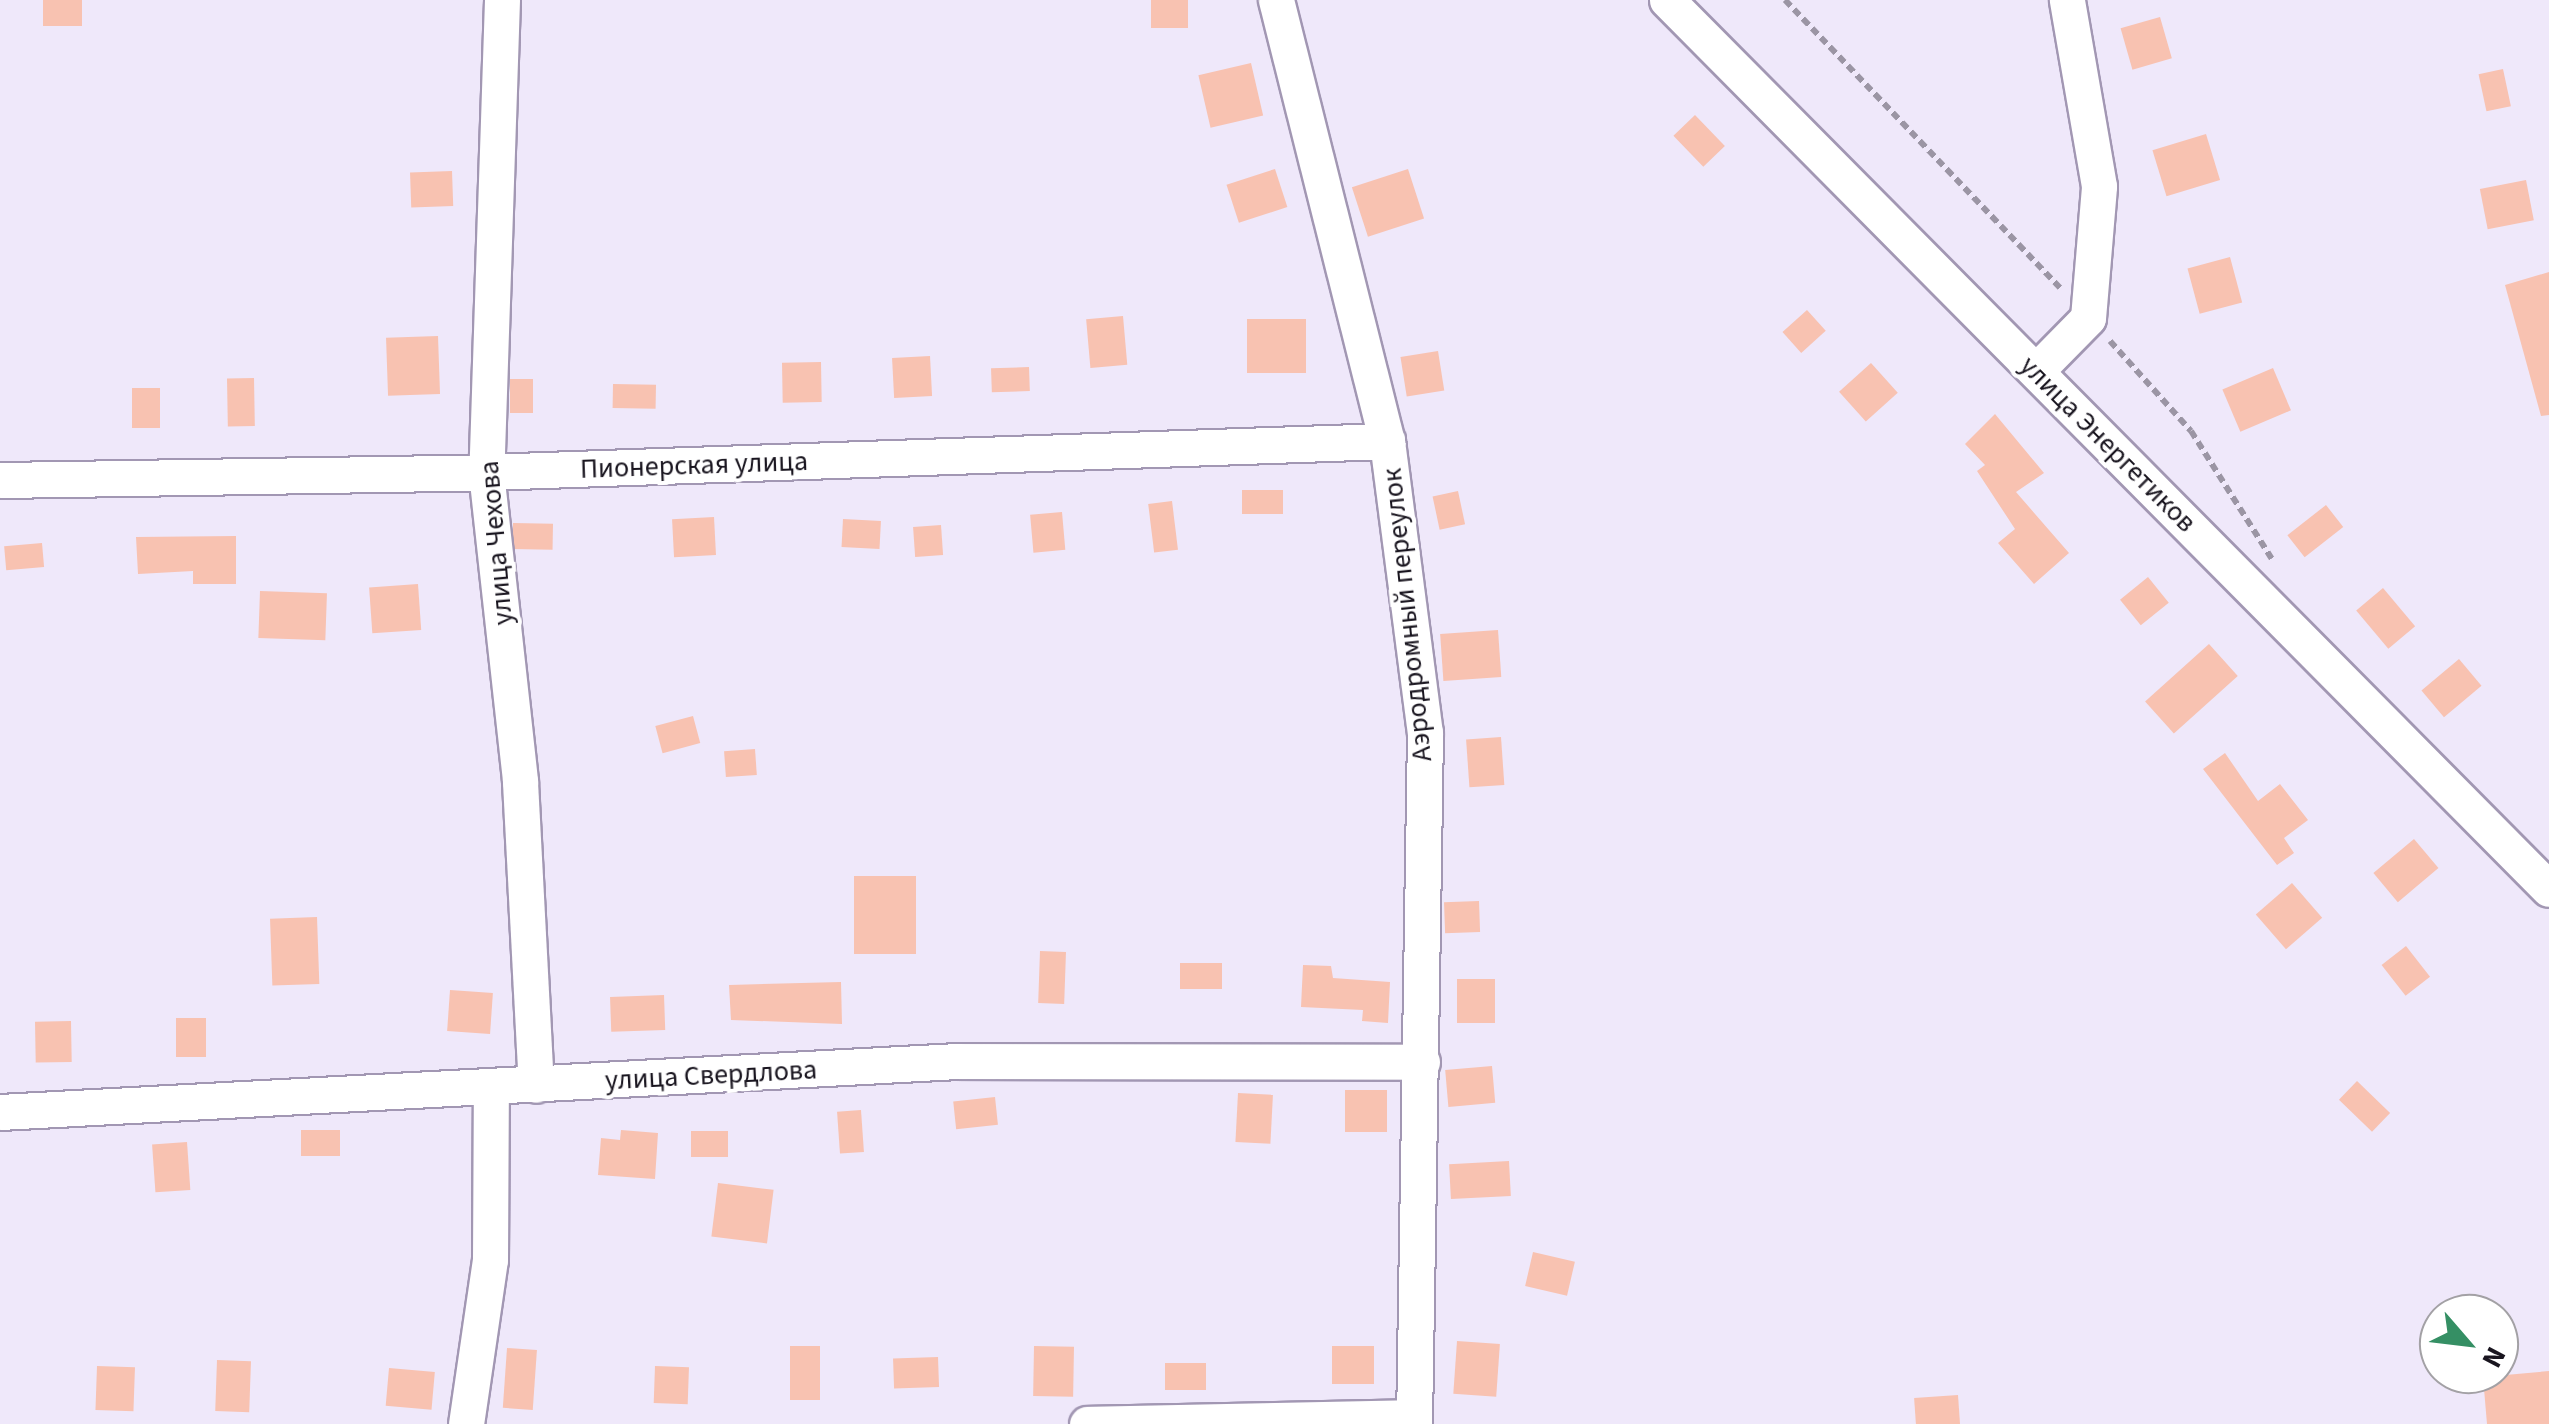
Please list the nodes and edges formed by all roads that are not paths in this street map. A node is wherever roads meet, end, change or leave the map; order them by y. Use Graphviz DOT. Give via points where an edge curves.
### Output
graph roads {
  1 [pos="502,0"];
  2 [pos="1276,0"];
  3 [pos="1668,0"];
  4 [pos="2067,0"];
  5 [pos="2036,371"];
  6 [pos="1387,441"];
  7 [pos="486,472"];
  8 [pos="0,480"];
  9 [pos="2549,889"];
  10 [pos="1422,1062"];
  11 [pos="536,1086"];
  12 [pos="491,1088"];
  13 [pos="0,1112"];
  14 [pos="1414,1421"];
  15 [pos="466,1424"];
  16 [pos="1087,1424"];
  1 -- 7 [label="street, улица Чехова"];
  2 -- 6 [label="street, Аэродромный переулок"];
  3 -- 5 [label="street, улица Энергетиков"];
  4 -- 5 [label="street" via="2100,186 2088,318"];
  5 -- 9 [label="street, улица Энергетиков"];
  6 -- 7 [label="street, Пионерская улица"];
  6 -- 10 [label="street, Аэродромный переулок" via="1425,732"];
  7 -- 8 [label="street, Пионерская улица"];
  7 -- 11 [label="street, улица Чехова" via="520,782"];
  10 -- 11 [label="street, улица Свердлова" via="958,1061"];
  10 -- 14 [label="street, Аэродромный переулок"];
  11 -- 12 [label="street, улица Свердлова"];
  12 -- 13 [label="street, улица Свердлова"];
  12 -- 15 [label="street" via="490,1260"];
  14 -- 16 [label="street"];
}
